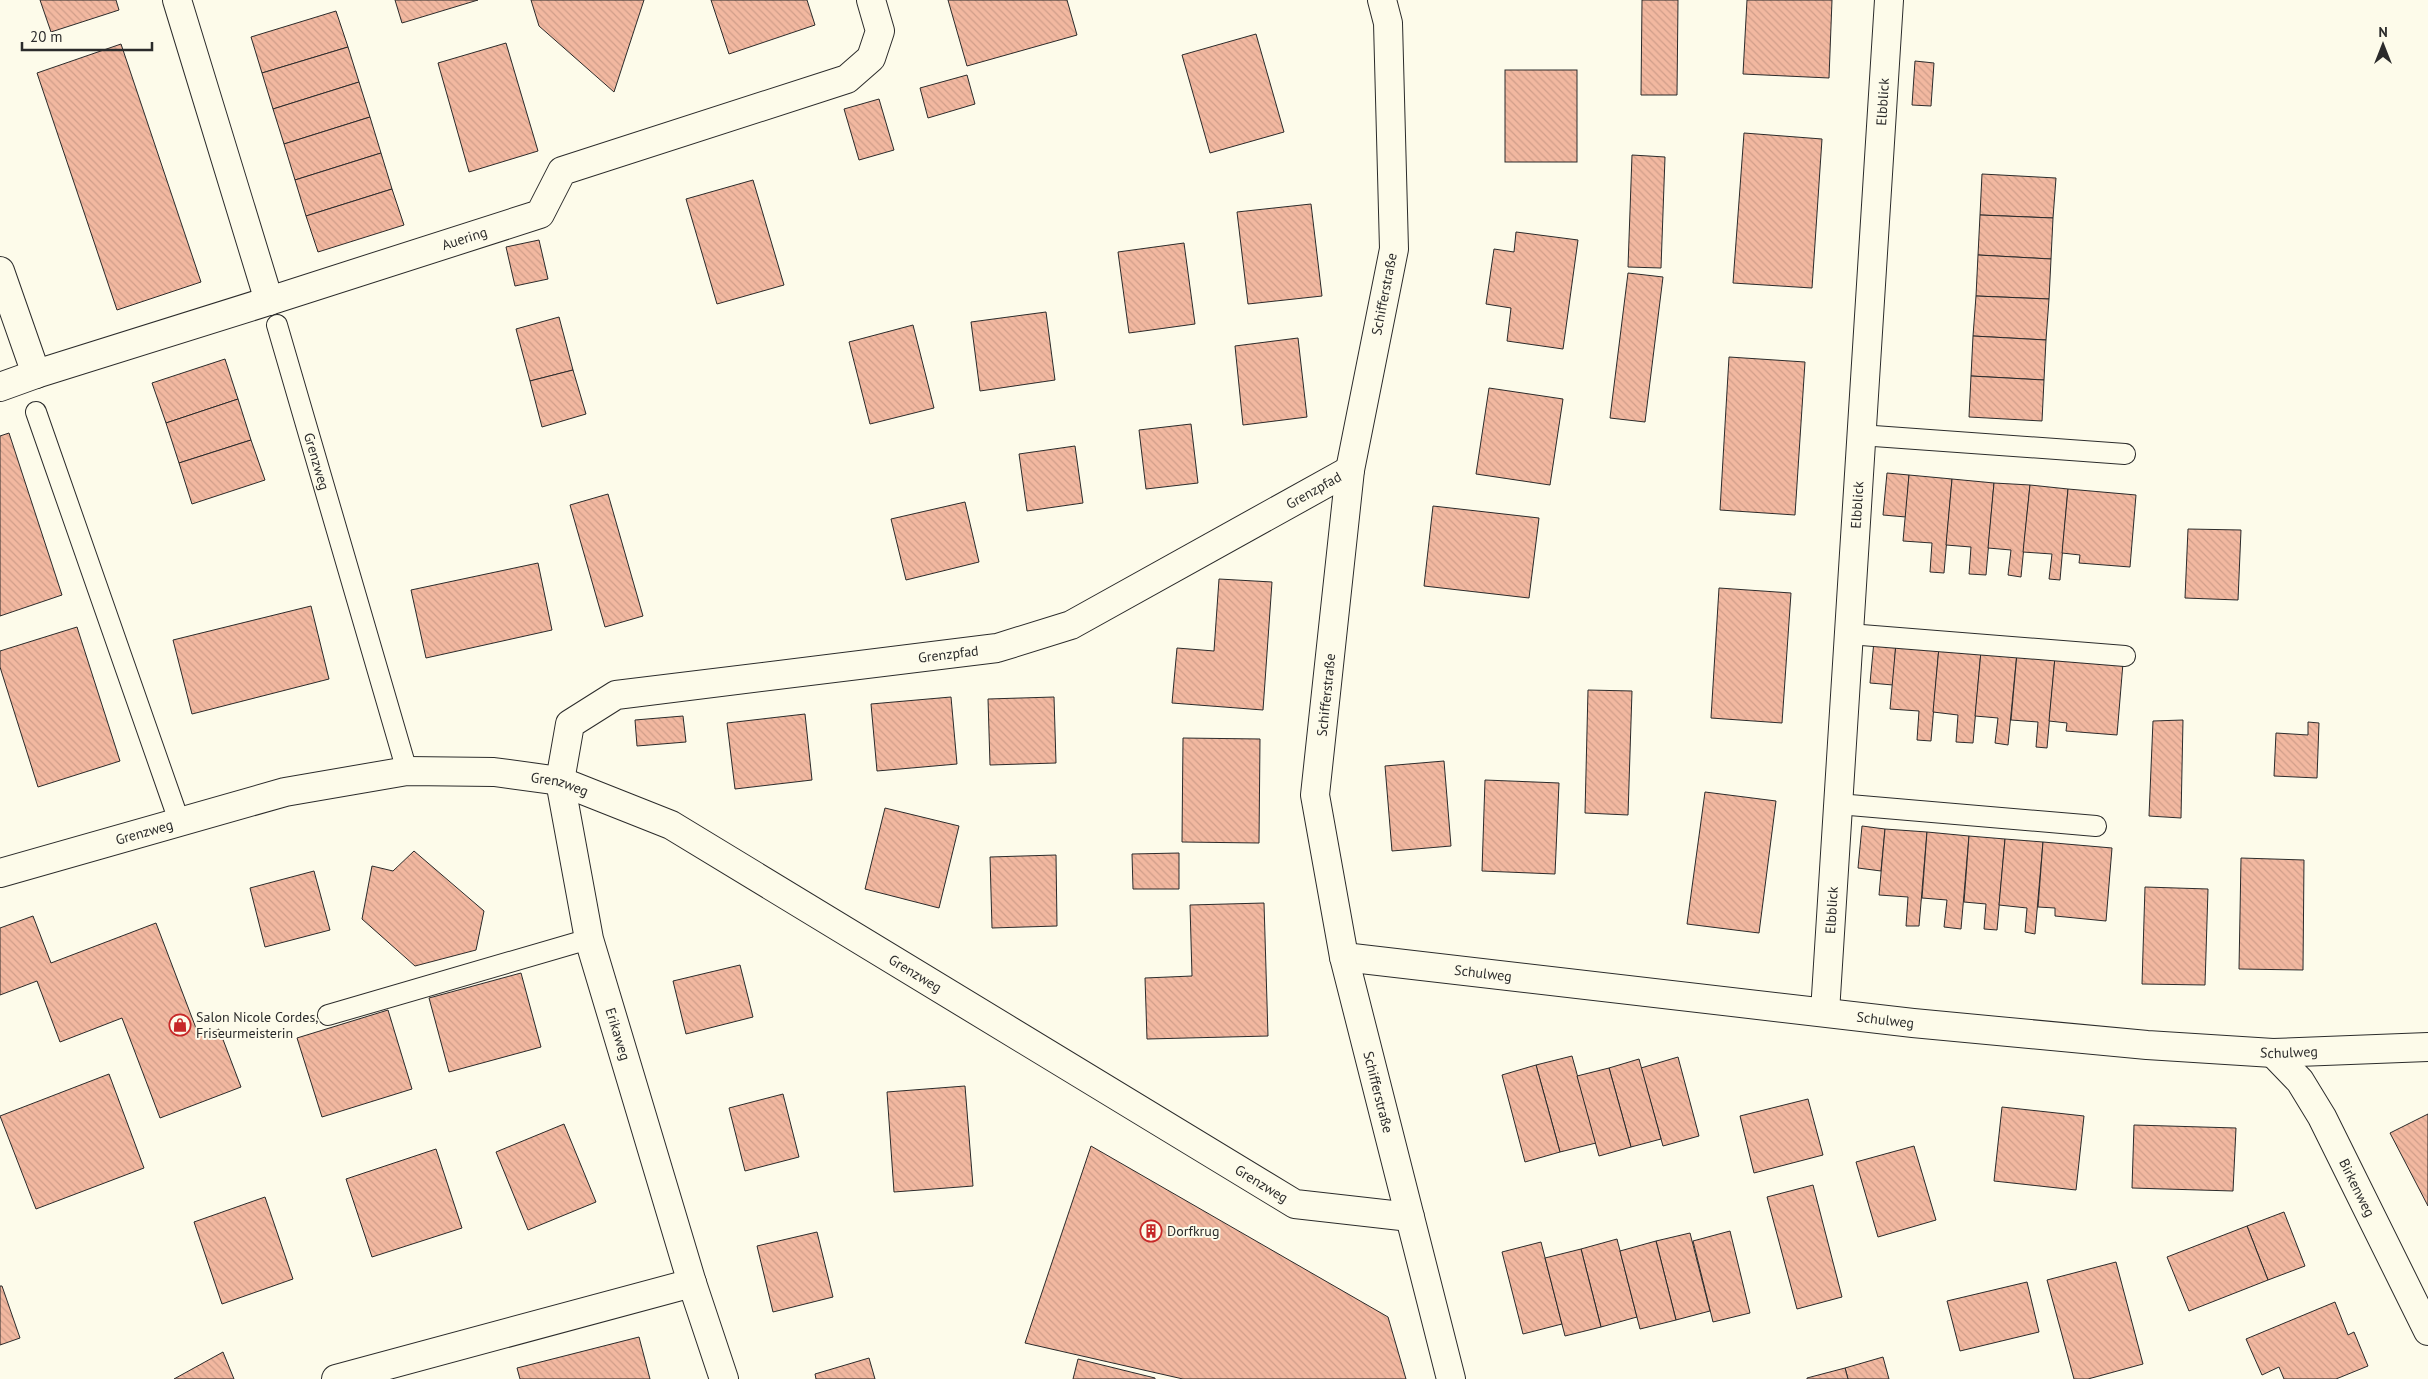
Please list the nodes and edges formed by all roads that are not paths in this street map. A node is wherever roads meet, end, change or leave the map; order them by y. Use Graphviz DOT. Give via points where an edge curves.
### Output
graph roads {
  1 [pos="177,0"];
  2 [pos="871,0"];
  3 [pos="1382,0"];
  4 [pos="1889,0"];
  5 [pos="0,271"];
  6 [pos="273,313"];
  7 [pos="36,374"];
  8 [pos="0,387"];
  9 [pos="36,412"];
  10 [pos="1860,436"];
  11 [pos="2125,454"];
  12 [pos="1350,470"];
  13 [pos="1849,634"];
  14 [pos="2126,656"];
  15 [pos="407,771"];
  16 [pos="560,781"];
  17 [pos="1838,804"];
  18 [pos="180,821"];
  19 [pos="2096,826"];
  20 [pos="0,873"];
  21 [pos="589,939"];
  22 [pos="1344,957"];
  23 [pos="1825,1012"];
  24 [pos="328,1015"];
  25 [pos="2428,1047"];
  26 [pos="2273,1053"];
  27 [pos="1410,1218"];
  28 [pos="692,1283"];
  29 [pos="2428,1331"];
  30 [pos="336,1379"];
  31 [pos="724,1379"];
  32 [pos="1451,1379"];
  1 -- 6 [label="street"];
  2 -- 6 [label="street, Auering" via="880,31 871,58 847,79 562,171 540,214"];
  3 -- 12 [label="street, Schifferstraße" via="1388,23 1394,249"];
  4 -- 10 [label="street, Elbblick"];
  5 -- 7 [label="street"];
  6 -- 7 [label="street, Auering"];
  6 -- 15 [label="lane, Grenzweg"];
  7 -- 8 [label="street, Auering"];
  9 -- 18 [label="lane"];
  10 -- 11 [label="lane"];
  10 -- 13 [label="street, Elbblick"];
  12 -- 16 [label="street, Grenzpfad" via="1071,625 997,648 616,695 570,724"];
  12 -- 22 [label="street, Schifferstraße" via="1315,795"];
  13 -- 14 [label="lane"];
  13 -- 17 [label="street, Elbblick"];
  15 -- 16 [label="street, Grenzweg" via="494,772"];
  15 -- 18 [label="street, Grenzweg" via="285,792"];
  16 -- 21 [label="street, Erikaweg"];
  16 -- 27 [label="street, Grenzweg" via="671,825 1295,1204"];
  17 -- 19 [label="lane"];
  17 -- 23 [label="street, Elbblick"];
  18 -- 20 [label="street, Grenzweg"];
  21 -- 24 [label="lane"];
  21 -- 28 [label="street, Erikaweg"];
  22 -- 23 [label="street, Schulweg"];
  22 -- 27 [label="street, Schifferstraße"];
  23 -- 26 [label="street, Schulweg" via="2118,1042"];
  25 -- 26 [label="street, Schulweg"];
  26 -- 29 [label="street, Birkenweg" via="2300,1081 2322,1117"];
  27 -- 32 [label="street, Schifferstraße"];
  28 -- 30 [label="street"];
  28 -- 31 [label="street, Erikaweg"];
}
